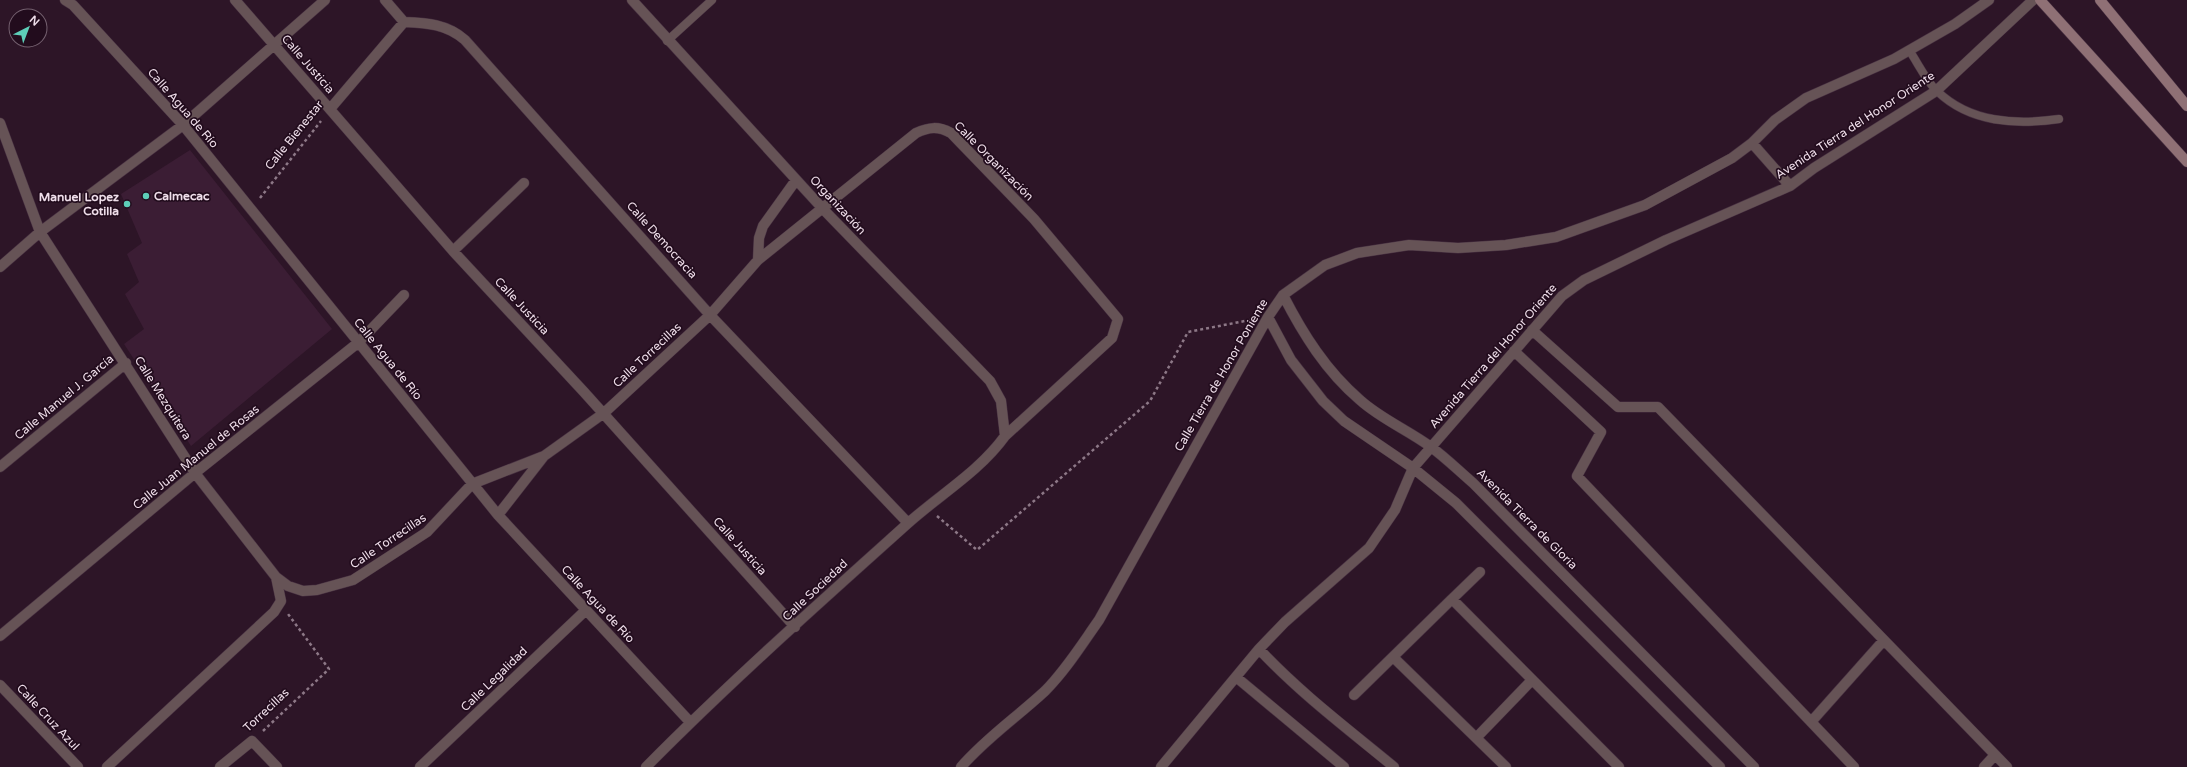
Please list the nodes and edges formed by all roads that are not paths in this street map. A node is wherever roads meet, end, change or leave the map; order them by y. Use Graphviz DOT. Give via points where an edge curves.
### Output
graph roads {
  1 [pos="234,0"];
  2 [pos="325,0"];
  3 [pos="386,0"];
  4 [pos="632,0"];
  5 [pos="712,0"];
  6 [pos="1989,0"];
  7 [pos="2033,0"];
  8 [pos="2040,0"];
  9 [pos="2100,0"];
  10 [pos="72,2"];
  11 [pos="404,22"];
  12 [pos="667,41"];
  13 [pos="274,44"];
  14 [pos="1909,50"];
  15 [pos="1936,91"];
  16 [pos="2185,99"];
  17 [pos="330,109"];
  18 [pos="2059,118"];
  19 [pos="0,123"];
  20 [pos="183,125"];
  21 [pos="934,127"];
  22 [pos="1752,143"];
  23 [pos="2187,162"];
  24 [pos="796,180"];
  25 [pos="524,183"];
  26 [pos="1790,186"];
  27 [pos="824,209"];
  28 [pos="40,232"];
  29 [pos="453,251"];
  30 [pos="758,260"];
  31 [pos="0,267"];
  32 [pos="1283,295"];
  33 [pos="404,296"];
  34 [pos="710,315"];
  35 [pos="1268,316"];
  36 [pos="1532,330"];
  37 [pos="359,342"];
  38 [pos="1514,351"];
  39 [pos="126,363"];
  40 [pos="604,413"];
  41 [pos="1005,436"];
  42 [pos="1431,447"];
  43 [pos="544,456"];
  44 [pos="0,467"];
  45 [pos="1413,468"];
  46 [pos="195,473"];
  47 [pos="472,484"];
  48 [pos="498,515"];
  49 [pos="908,523"];
  50 [pos="1480,572"];
  51 [pos="276,578"];
  52 [pos="1452,599"];
  53 [pos="586,610"];
  54 [pos="795,627"];
  55 [pos="0,636"];
  56 [pos="1884,640"];
  57 [pos="1259,649"];
  58 [pos="1393,657"];
  59 [pos="1236,677"];
  60 [pos="1532,680"];
  61 [pos="0,685"];
  62 [pos="1354,695"];
  63 [pos="690,722"];
  64 [pos="1811,722"];
  65 [pos="1477,737"];
  66 [pos="1995,755"];
  67 [pos="78,767"];
  68 [pos="107,767"];
  69 [pos="220,767"];
  70 [pos="276,767"];
  71 [pos="420,767"];
  72 [pos="646,767"];
  73 [pos="961,767"];
  74 [pos="1161,767"];
  75 [pos="1344,767"];
  76 [pos="1394,767"];
  77 [pos="1506,767"];
  78 [pos="1619,767"];
  79 [pos="1720,767"];
  80 [pos="1754,767"];
  81 [pos="1854,767"];
  82 [pos="1984,767"];
  83 [pos="2007,767"];
  1 -- 13 [label="street, Calle Justicia"];
  2 -- 13 [label="street"];
  3 -- 11 [label="street"];
  4 -- 12 [label="street, Organización"];
  5 -- 12 [label="lane"];
  6 -- 14 [label="street, Calle Tierra de Honor Poniente" via="1955,24"];
  7 -- 15 [label="street, Avenida Tierra del Honor Oriente"];
  8 -- 23 [label="street"];
  9 -- 16 [label="street"];
  10 -- 20 [label="street, Calle Agua de Río"];
  11 -- 17 [label="street, Calle Bienestar"];
  11 -- 34 [label="street, Calle Democracia" via="449,28 464,40"];
  12 -- 24 [label="street, Organización"];
  13 -- 17 [label="street, Calle Justicia"];
  13 -- 20 [label="street"];
  14 -- 15 [label="lane"];
  14 -- 22 [label="street, Calle Tierra de Honor Poniente" via="1894,60 1806,98 1775,120"];
  15 -- 18 [label="lane" via="1954,105 1995,120 2037,122"];
  15 -- 26 [label="street, Avenida Tierra del Honor Oriente"];
  17 -- 29 [label="street, Calle Justicia"];
  19 -- 28 [label="street, Calle Mezquitera"];
  20 -- 28 [label="street"];
  20 -- 37 [label="street, Calle Agua de Río"];
  21 -- 27 [label="street, Calle Torrecillas" via="916,133"];
  21 -- 41 [label="street, Calle Organización" via="943,128 951,133 1034,219 1118,320 1112,338"];
  22 -- 26 [label="street"];
  22 -- 32 [label="street, Calle Tierra de Honor Poniente" via="1710,171 1644,204 1556,237 1506,245 1458,248 1410,245 1357,253 1325,265"];
  24 -- 27 [label="street, Organización"];
  24 -- 30 [label="street" via="763,226 759,238"];
  25 -- 29 [label="street"];
  26 -- 36 [label="street, Avenida Tierra del Honor Oriente" via="1666,240 1572,287"];
  27 -- 30 [label="street, Calle Torrecillas"];
  27 -- 41 [label="street, Organización" via="990,381 1001,401"];
  28 -- 31 [label="street"];
  28 -- 39 [label="street, Calle Mezquitera"];
  29 -- 40 [label="street, Calle Justicia"];
  30 -- 34 [label="street, Calle Torrecillas"];
  32 -- 35 [label="street, Calle Tierra de Honor Poniente"];
  32 -- 42 [label="street, Avenida Tierra de Gloria" via="1303,333 1334,374 1360,400 1395,426"];
  33 -- 37 [label="street, Calle Juan Manuel de Rosas"];
  34 -- 40 [label="street, Calle Torrecillas"];
  34 -- 49 [label="street, Calle Democracia"];
  35 -- 45 [label="street" via="1291,360 1323,402 1367,438"];
  35 -- 73 [label="street, Calle Tierra de Honor Poniente" via="1098,620 1074,656 1046,690 977,748"];
  36 -- 38 [label="street, Avenida Tierra del Honor Oriente"];
  36 -- 56 [label="street" via="1618,407 1658,407"];
  37 -- 46 [label="street, Calle Juan Manuel de Rosas"];
  37 -- 47 [label="street, Calle Agua de Río"];
  38 -- 42 [label="street, Avenida Tierra del Honor Oriente"];
  38 -- 64 [label="street" via="1601,432 1577,476"];
  39 -- 44 [label="street, Calle Manuel J. García"];
  39 -- 46 [label="street, Calle Mezquitera"];
  40 -- 43 [label="street, Calle Torrecillas"];
  40 -- 54 [label="street, Calle Justicia"];
  41 -- 49 [label="street, Calle Sociedad" via="993,452"];
  42 -- 45 [label="street, Avenida Tierra del Honor Oriente"];
  42 -- 80 [label="street, Avenida Tierra de Gloria" via="1473,483"];
  43 -- 47 [label="street, Calle Torrecillas"];
  43 -- 48 [label="street, Calle Torrecillas"];
  45 -- 57 [label="street, Avenida Tierra del Honor Oriente" via="1395,510 1369,548 1285,622"];
  45 -- 79 [label="street" via="1456,503"];
  46 -- 51 [label="street, Calle Mezquitera"];
  46 -- 55 [label="street, Calle Juan Manuel de Rosas"];
  47 -- 48 [label="street, Calle Agua de Río"];
  47 -- 51 [label="street, Calle Torrecillas" via="427,532 353,580 318,590 303,591 288,586"];
  48 -- 53 [label="street, Calle Agua de Río"];
  49 -- 54 [label="street, Calle Sociedad"];
  50 -- 52 [label="street"];
  51 -- 68 [label="street, Calle Mezquitera" via="280,604 274,612"];
  52 -- 58 [label="street"];
  52 -- 60 [label="street"];
  53 -- 63 [label="street, Calle Agua de Río"];
  53 -- 71 [label="street, Calle Legalidad"];
  54 -- 63 [label="street, Calle Sociedad"];
  56 -- 64 [label="street"];
  56 -- 66 [label="street"];
  57 -- 59 [label="street, Avenida Tierra del Honor Oriente"];
  57 -- 76 [label="street" via="1328,713"];
  58 -- 62 [label="street"];
  58 -- 65 [label="street"];
  59 -- 74 [label="street, Avenida Tierra del Honor Oriente"];
  59 -- 75 [label="street"];
  60 -- 65 [label="street"];
  60 -- 78 [label="street"];
  61 -- 67 [label="street, Calle Cruz Azul"];
  63 -- 72 [label="street, Calle Sociedad"];
  64 -- 81 [label="street"];
  65 -- 77 [label="street"];
  66 -- 82 [label="street"];
  66 -- 83 [label="street"];
  69 -- 70 [label="street, Torrecillas" via="252,741"];
}
